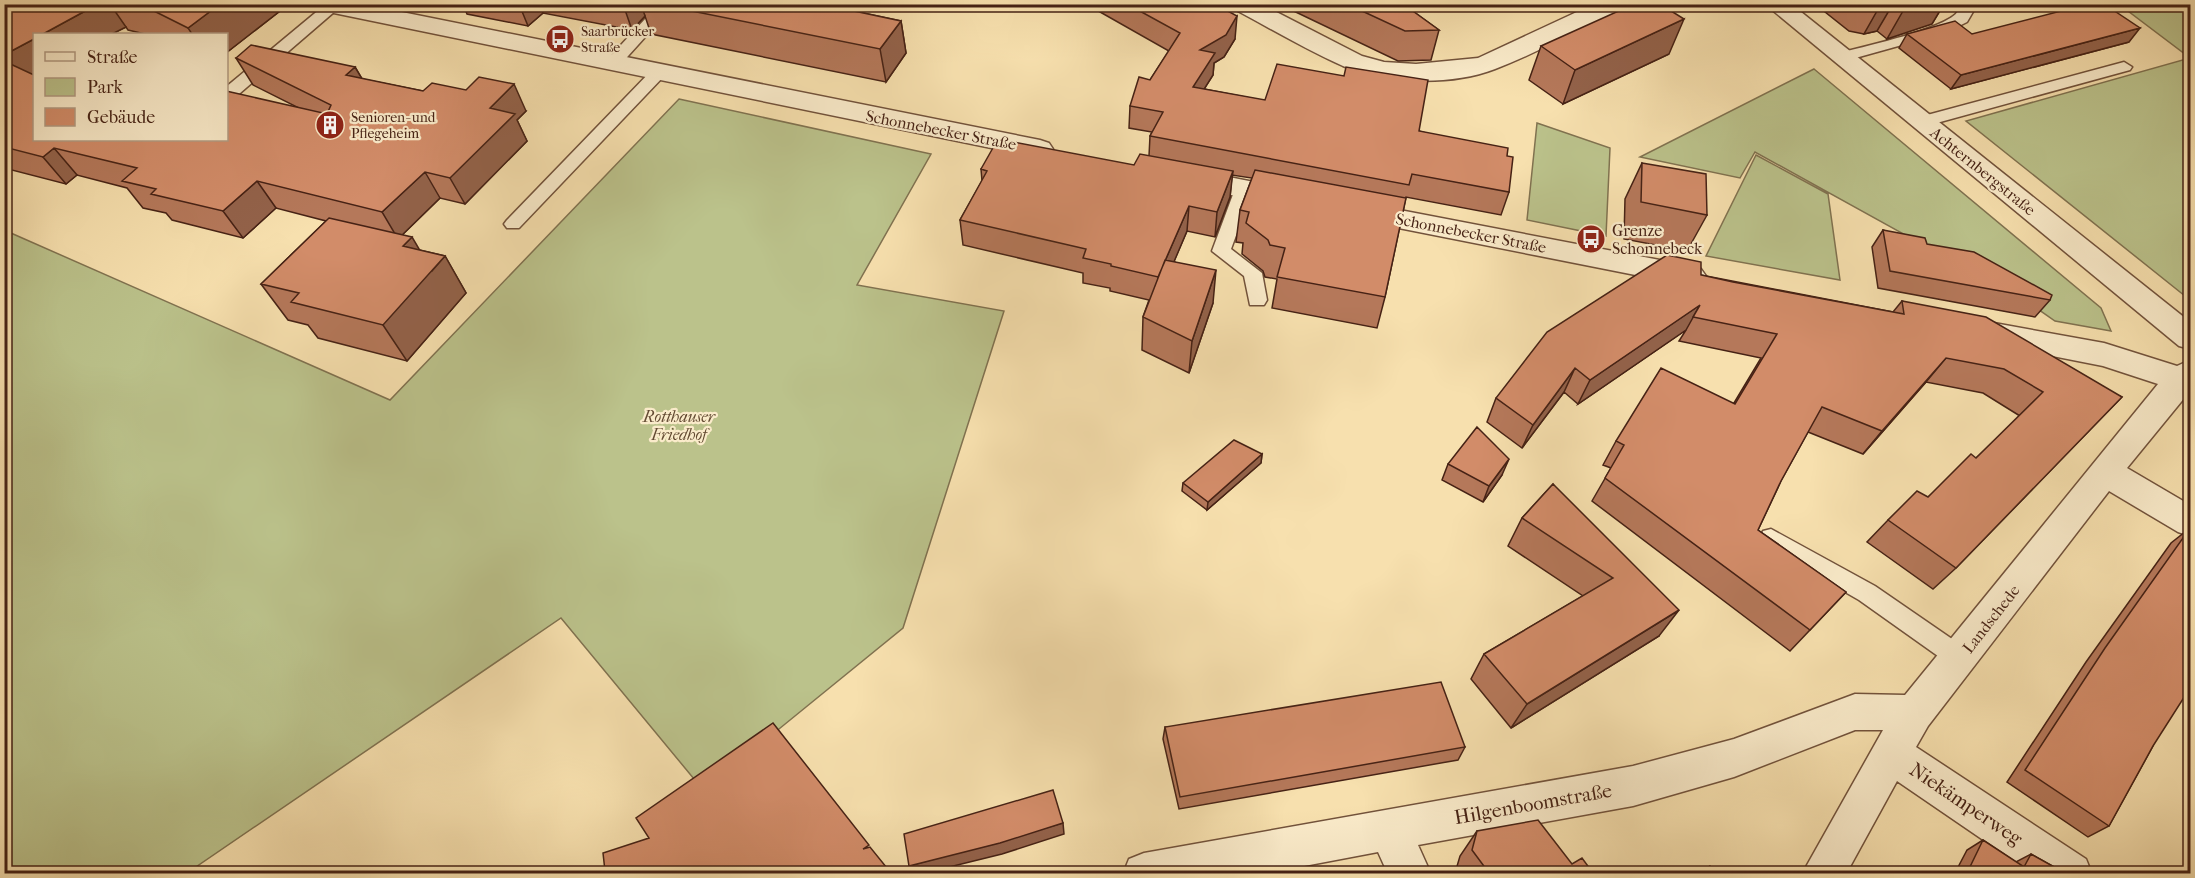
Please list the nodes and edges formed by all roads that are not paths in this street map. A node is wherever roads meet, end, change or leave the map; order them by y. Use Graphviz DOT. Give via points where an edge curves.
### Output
graph roads {
  1 [pos="668,4"];
  2 [pos="1242,4"];
  3 [pos="1776,4"];
  4 [pos="1960,4"];
  5 [pos="329,5"];
  6 [pos="1610,6"];
  7 [pos="1841,57"];
  8 [pos="613,63"];
  9 [pos="2124,67"];
  10 [pos="659,72"];
  11 [pos="228,94"];
  12 [pos="1922,122"];
  13 [pos="1059,153"];
  14 [pos="1163,173"];
  15 [pos="1244,189"];
  16 [pos="513,224"];
  17 [pos="1721,282"];
  18 [pos="1257,300"];
  19 [pos="1953,326"];
  20 [pos="2190,338"];
  21 [pos="2186,376"];
  22 [pos="2105,472"];
  23 [pos="2190,522"];
  24 [pos="1771,538"];
  25 [pos="1960,658"];
  26 [pos="1914,713"];
  27 [pos="1892,754"];
  28 [pos="1389,830"];
  29 [pos="1144,873"];
  30 [pos="1410,873"];
  31 [pos="1823,873"];
  32 [pos="2071,873"];
  1 -- 8 [label="lane"];
  2 -- 6 [label="street" via="1353,61 1416,72 1485,64"];
  3 -- 7 [label="street, Achternbergstraße"];
  4 -- 7 [label="lane" via="1966,10 1962,19 1940,30"];
  5 -- 8 [label="street, Schonnebecker Straße"];
  5 -- 11 [label="lane"];
  7 -- 12 [label="street, Achternbergstraße"];
  8 -- 10 [label="street, Schonnebecker Straße"];
  9 -- 12 [label="lane"];
  10 -- 13 [label="street, Schonnebecker Straße"];
  10 -- 16 [label="lane"];
  12 -- 20 [label="street, Achternbergstraße"];
  14 -- 15 [label="street, Schonnebecker Straße"];
  15 -- 17 [label="street, Schonnebecker Straße"];
  15 -- 18 [label="lane" via="1221,251 1253,273"];
  19 -- 21 [label="street" via="2104,355"];
  21 -- 22 [label="street, Landschede" via="2166,394"];
  22 -- 23 [label="street"];
  22 -- 25 [label="street, Landschede"];
  24 -- 25 [label="lane" via="1867,593"];
  25 -- 26 [label="street, Landschede"];
  26 -- 27 [label="street, Landschede"];
  26 -- 28 [label="street, Hilgenboomstraße" via="1855,712 1734,758 1633,786"];
  27 -- 31 [label="street, Landschede"];
  27 -- 32 [label="street, Niekämperweg"];
  28 -- 29 [label="street, Hilgenboomstraße"];
  28 -- 30 [label="street"];
}
